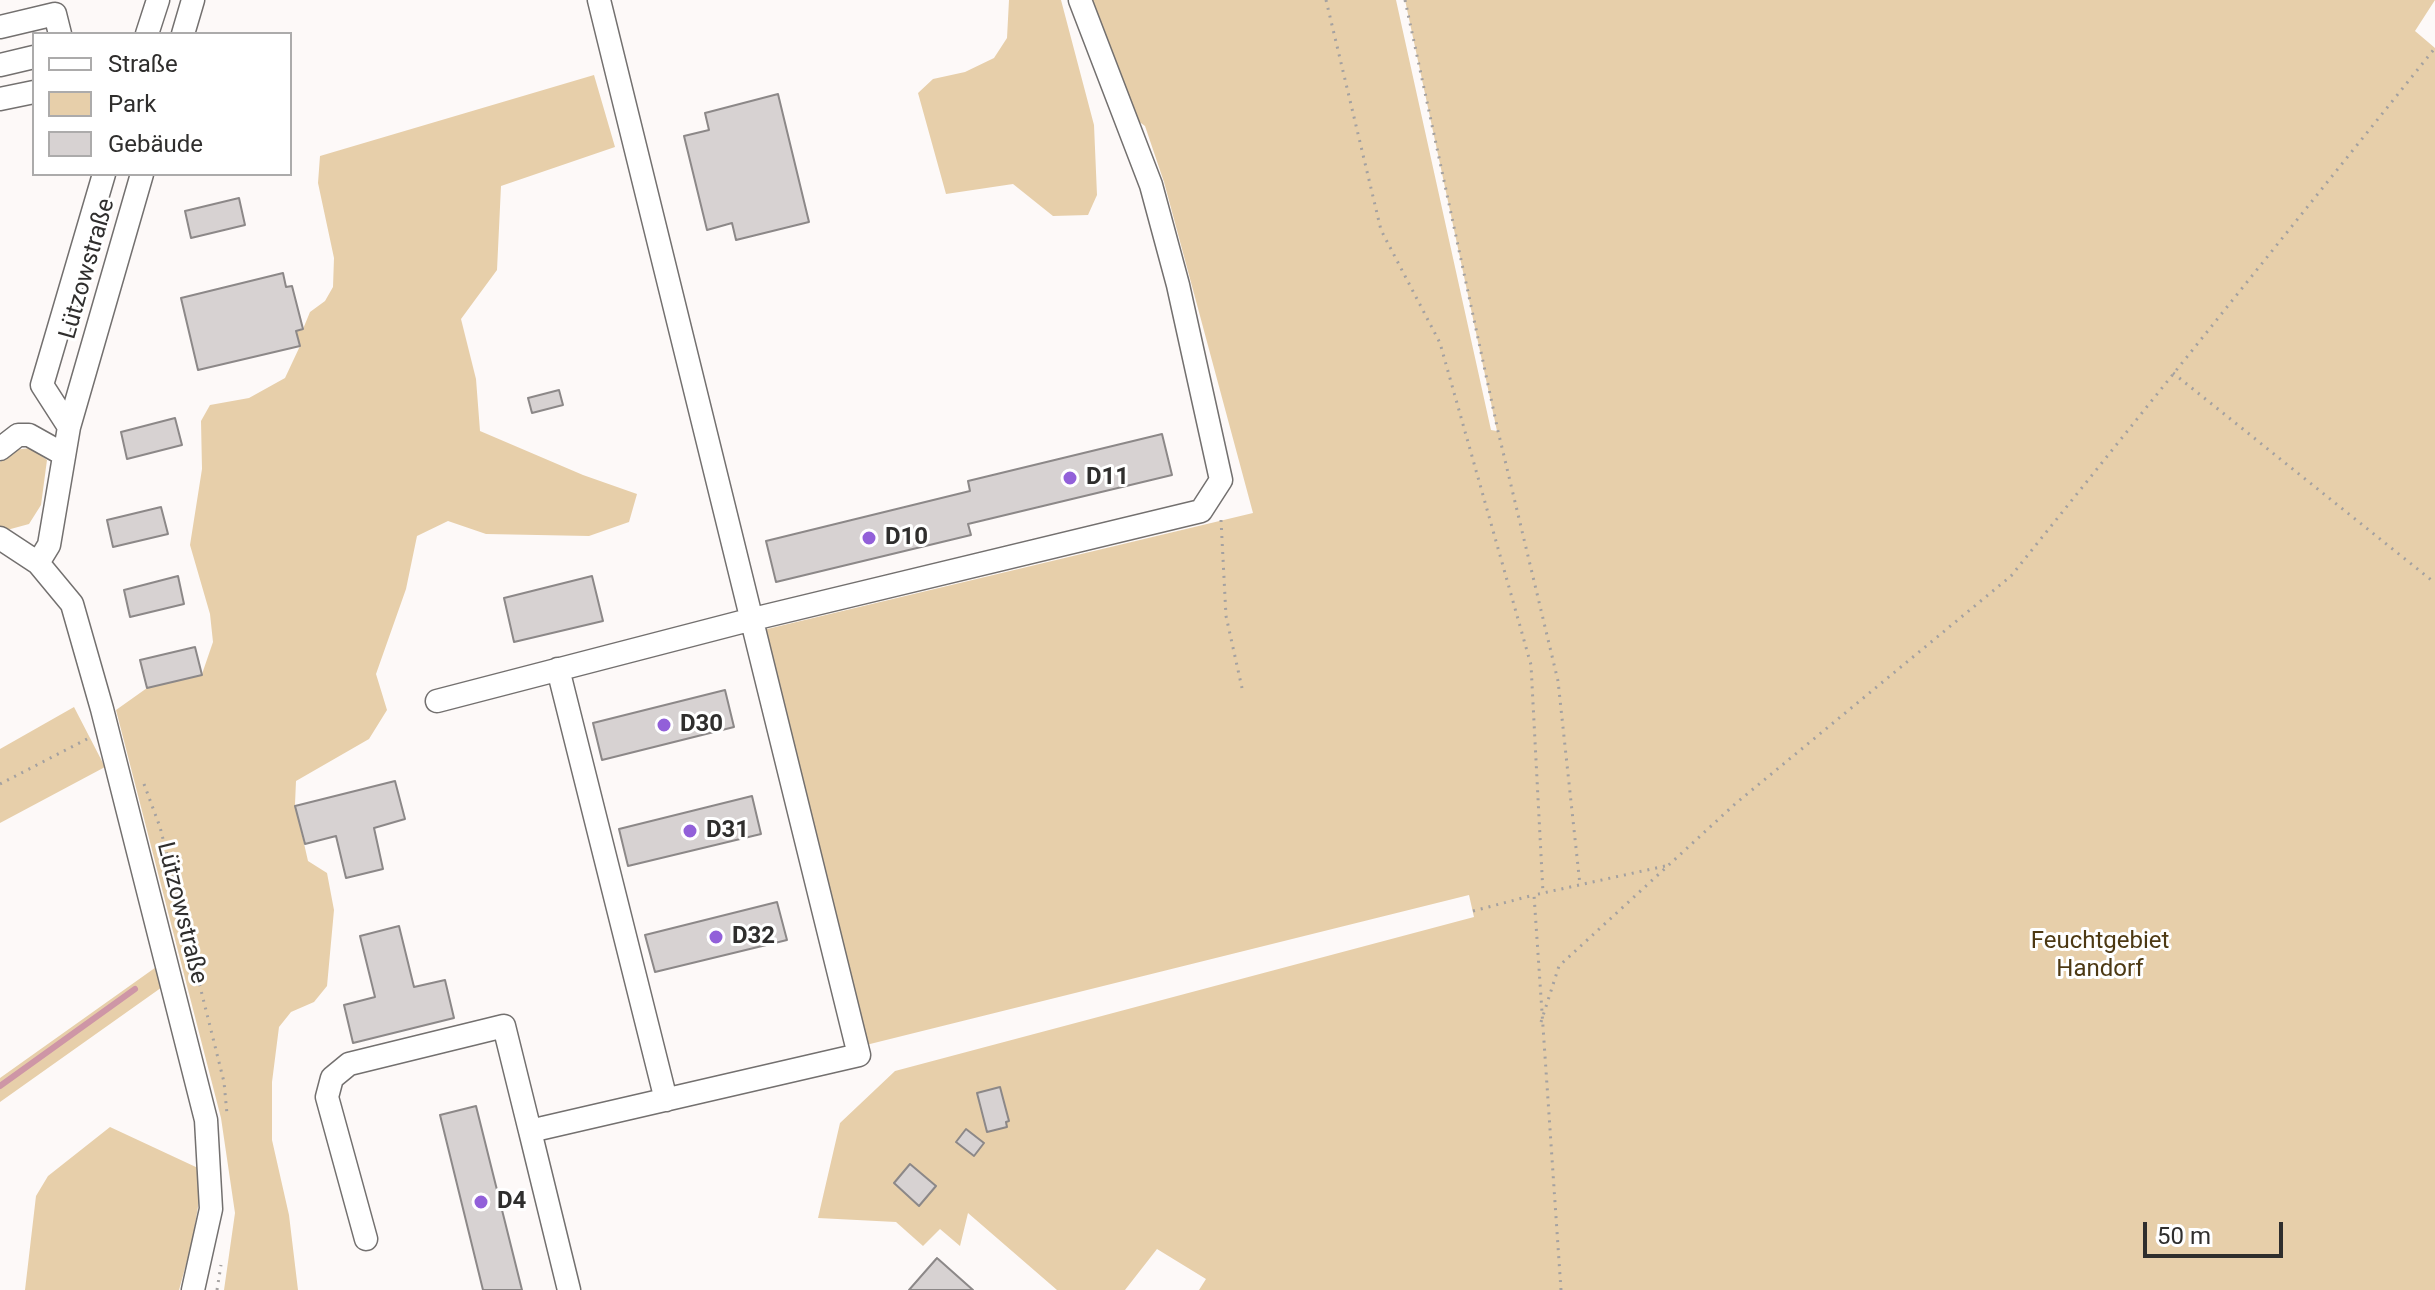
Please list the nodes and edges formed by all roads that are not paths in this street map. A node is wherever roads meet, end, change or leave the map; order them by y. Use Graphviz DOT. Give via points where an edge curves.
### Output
graph roads {
  1 [pos="158,0"];
  2 [pos="193,0"];
  3 [pos="599,0"];
  4 [pos="1080,0"];
  5 [pos="0,27"];
  6 [pos="60,32"];
  7 [pos="148,32"];
  8 [pos="184,32"];
  9 [pos="32,57"];
  10 [pos="0,65"];
  11 [pos="0,72"];
  12 [pos="32,92"];
  13 [pos="3,98"];
  14 [pos="103,176"];
  15 [pos="141,176"];
  16 [pos="69,427"];
  17 [pos="0,449"];
  18 [pos="63,454"];
  19 [pos="0,538"];
  20 [pos="38,563"];
  21 [pos="749,620"];
  22 [pos="558,669"];
  23 [pos="437,701"];
  24 [pos="666,1100"];
  25 [pos="530,1131"];
  26 [pos="366,1239"];
  27 [pos="193,1290"];
  28 [pos="569,1290"];
  1 -- 7 [label="street"];
  2 -- 8 [label="street"];
  3 -- 21 [label="street"];
  4 -- 21 [label="street" via="1151,185 1221,480 1201,511"];
  5 -- 6 [label="street" via="55,14"];
  9 -- 10 [label="street"];
  11 -- 13 [label="street"];
  12 -- 13 [label="street"];
  14 -- 16 [label="street" via="42,385"];
  15 -- 16 [label="street, Lützowstraße"];
  16 -- 18 [label="street, Lützowstraße"];
  17 -- 18 [label="street" via="18,435 29,435"];
  18 -- 20 [label="street, Lützowstraße" via="49,545"];
  19 -- 20 [label="street, Lützowstraße"];
  20 -- 27 [label="street, Lützowstraße" via="72,604 206,1120 211,1209"];
  21 -- 22 [label="street"];
  21 -- 24 [label="street" via="859,1055"];
  22 -- 23 [label="street"];
  22 -- 24 [label="street"];
  24 -- 25 [label="street"];
  25 -- 26 [label="street" via="504,1026 349,1064 332,1078 327,1097"];
  25 -- 28 [label="street"];
}
